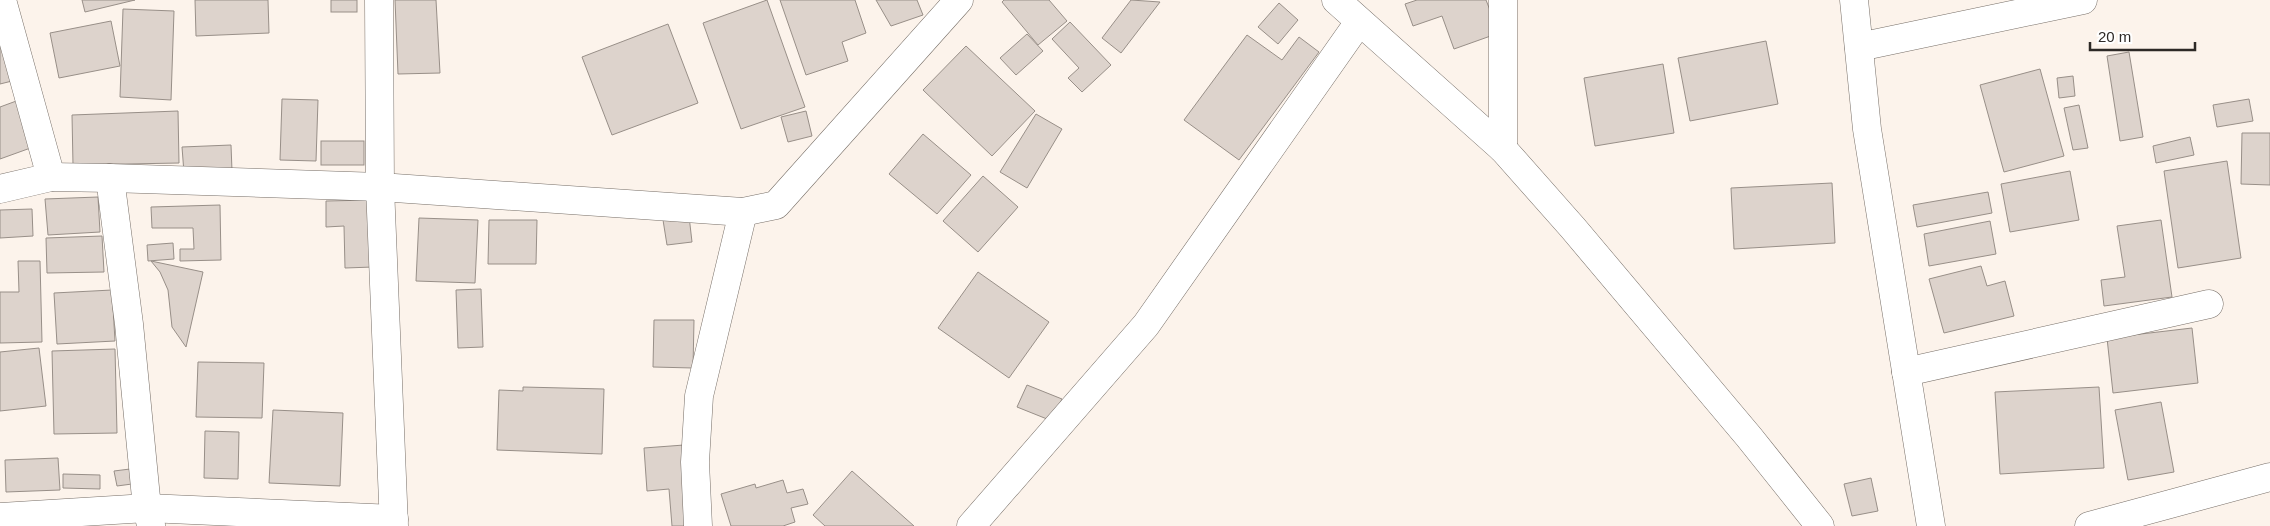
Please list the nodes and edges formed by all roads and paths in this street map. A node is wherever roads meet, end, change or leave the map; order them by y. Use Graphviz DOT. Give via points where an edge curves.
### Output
graph roads {
  1 [pos="2,0"];
  2 [pos="378,0"];
  3 [pos="959,0"];
  4 [pos="1336,0"];
  5 [pos="1503,0"];
  6 [pos="1854,0"];
  7 [pos="2083,0"];
  8 [pos="1359,22"];
  9 [pos="1859,46"];
  10 [pos="1503,149"];
  11 [pos="51,177"];
  12 [pos="110,178"];
  13 [pos="380,187"];
  14 [pos="0,189"];
  15 [pos="743,212"];
  16 [pos="2209,304"];
  17 [pos="1906,372"];
  18 [pos="2270,477"];
  19 [pos="0,517"];
  20 [pos="149,517"];
  21 [pos="394,523"];
  22 [pos="698,526"];
  23 [pos="971,526"];
  24 [pos="1820,526"];
  25 [pos="1931,526"];
  26 [pos="2089,526"];
  1 -- 11 [label="street"];
  2 -- 13 [label="street"];
  3 -- 15 [label="street" via="776,205"];
  4 -- 8 [label="street"];
  5 -- 10 [label="street"];
  6 -- 9 [label="street"];
  7 -- 9 [label="street"];
  8 -- 10 [label="street"];
  8 -- 23 [label="street" via="1146,325"];
  9 -- 17 [label="street" via="1867,129"];
  10 -- 24 [label="street" via="1750,437"];
  11 -- 12 [label="street"];
  11 -- 14 [label="street"];
  12 -- 13 [label="street"];
  12 -- 20 [label="street"];
  13 -- 15 [label="street"];
  13 -- 21 [label="street"];
  15 -- 22 [label="street" via="699,396 695,462"];
  16 -- 17 [label="street"];
  17 -- 25 [label="street"];
  18 -- 26 [label="street"];
  19 -- 20 [label="street"];
  20 -- 21 [label="street"];
}
